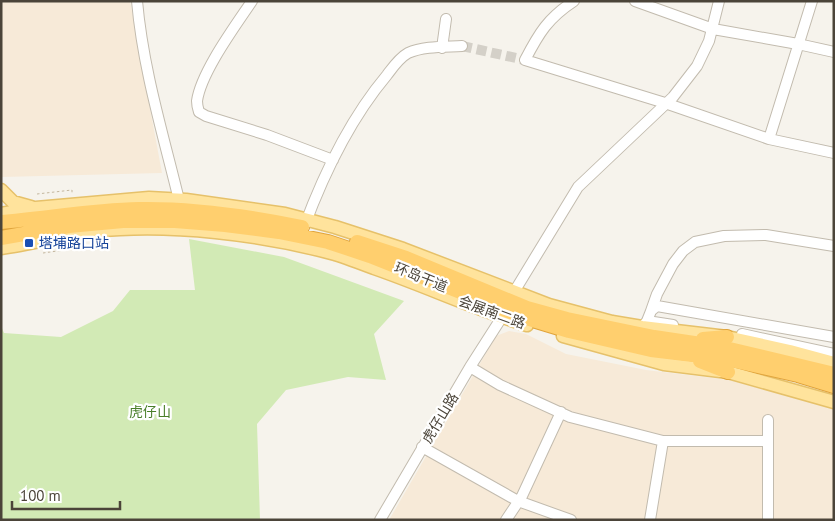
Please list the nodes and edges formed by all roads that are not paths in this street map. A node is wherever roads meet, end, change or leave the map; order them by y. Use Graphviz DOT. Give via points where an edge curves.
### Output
graph roads {
  1 [pos="137,1"];
  2 [pos="252,1"];
  3 [pos="574,1"];
  4 [pos="635,1"];
  5 [pos="719,1"];
  6 [pos="812,1"];
  7 [pos="446,20"];
  8 [pos="713,30"];
  9 [pos="798,44"];
  10 [pos="462,46"];
  11 [pos="442,48"];
  12 [pos="834,52"];
  13 [pos="666,104"];
  14 [pos="769,138"];
  15 [pos="834,153"];
  16 [pos="333,160"];
  17 [pos="1,190"];
  18 [pos="129,200"];
  19 [pos="179,200"];
  20 [pos="36,208"];
  21 [pos="164,209"];
  22 [pos="1,214"];
  23 [pos="1,222"];
  24 [pos="305,224"];
  25 [pos="4,245"];
  26 [pos="834,246"];
  27 [pos="514,292"];
  28 [pos="502,317"];
  29 [pos="647,320"];
  30 [pos="727,337"];
  31 [pos="834,337"];
  32 [pos="678,347"];
  33 [pos="834,354"];
  34 [pos="834,363"];
  35 [pos="470,367"];
  36 [pos="728,372"];
  37 [pos="834,374"];
  38 [pos="834,386"];
  39 [pos="834,402"];
  40 [pos="561,412"];
  41 [pos="768,420"];
  42 [pos="663,441"];
  43 [pos="768,441"];
  44 [pos="422,448"];
  45 [pos="518,501"];
  46 [pos="380,520"];
  47 [pos="506,520"];
  48 [pos="571,520"];
  49 [pos="650,520"];
  50 [pos="768,520"];
  1 -- 19 [label="street" via="154,102"];
  2 -- 16 [label="street" via="230,33 200,91 199,112"];
  3 -- 13 [label="street" via="552,18 538,35 525,60"];
  4 -- 8 [label="street"];
  5 -- 8 [label="street"];
  6 -- 9 [label="street"];
  7 -- 11 [label="street"];
  8 -- 9 [label="street"];
  8 -- 13 [label="street" via="697,66"];
  9 -- 12 [label="street"];
  9 -- 14 [label="street"];
  10 -- 11 [label="street"];
  11 -- 16 [label="street" via="416,51 401,58 358,114"];
  13 -- 14 [label="street"];
  13 -- 27 [label="street" via="578,187"];
  14 -- 15 [label="street"];
  16 -- 24 [label="street"];
  17 -- 20 [label="main road" via="13,202"];
  18 -- 19 [label="main road"];
  18 -- 20 [label="main road"];
  18 -- 21 [label="highway"];
  19 -- 24 [label="main road" via="285,214"];
  20 -- 22 [label="main road"];
  21 -- 23 [label="highway, 环岛干道"];
  21 -- 24 [label="highway, 环岛干道"];
  24 -- 27 [label="main road" via="335,227 403,249"];
  24 -- 32 [label="highway, 环岛干道" via="406,258 528,308"];
  25 -- 28 [label="main road, 会展南二路" via="94,231 141,229 208,231 282,241 336,254"];
  25 -- 32 [label="highway, 环岛干道" via="69,226 123,221 205,223 279,232 328,242 523,317 568,331 651,350"];
  26 -- 29 [label="street" via="766,235 724,236 695,242 683,250 673,264"];
  27 -- 29 [label="main road" via="612,322"];
  28 -- 35 [label="street, 虎仔山路"];
  28 -- 36 [label="main road, 会展南二路" via="664,364"];
  29 -- 30 [label="main road"];
  29 -- 31 [label="street" via="657,306"];
  29 -- 33 [label="street" via="737,333"];
  30 -- 32 [label="highway"];
  30 -- 34 [label="main road"];
  32 -- 36 [label="highway"];
  32 -- 37 [label="highway, 环岛干道" via="721,347"];
  32 -- 38 [label="highway, 环岛干道"];
  35 -- 40 [label="street" via="500,385"];
  35 -- 44 [label="street, 虎仔山路"];
  36 -- 39 [label="main road, 会展南二路"];
  40 -- 42 [label="street"];
  40 -- 45 [label="street"];
  41 -- 43 [label="street"];
  42 -- 43 [label="street"];
  42 -- 49 [label="street"];
  43 -- 50 [label="street"];
  44 -- 45 [label="street"];
  44 -- 46 [label="street, 虎仔山路"];
  45 -- 47 [label="street"];
  45 -- 48 [label="street"];
}
